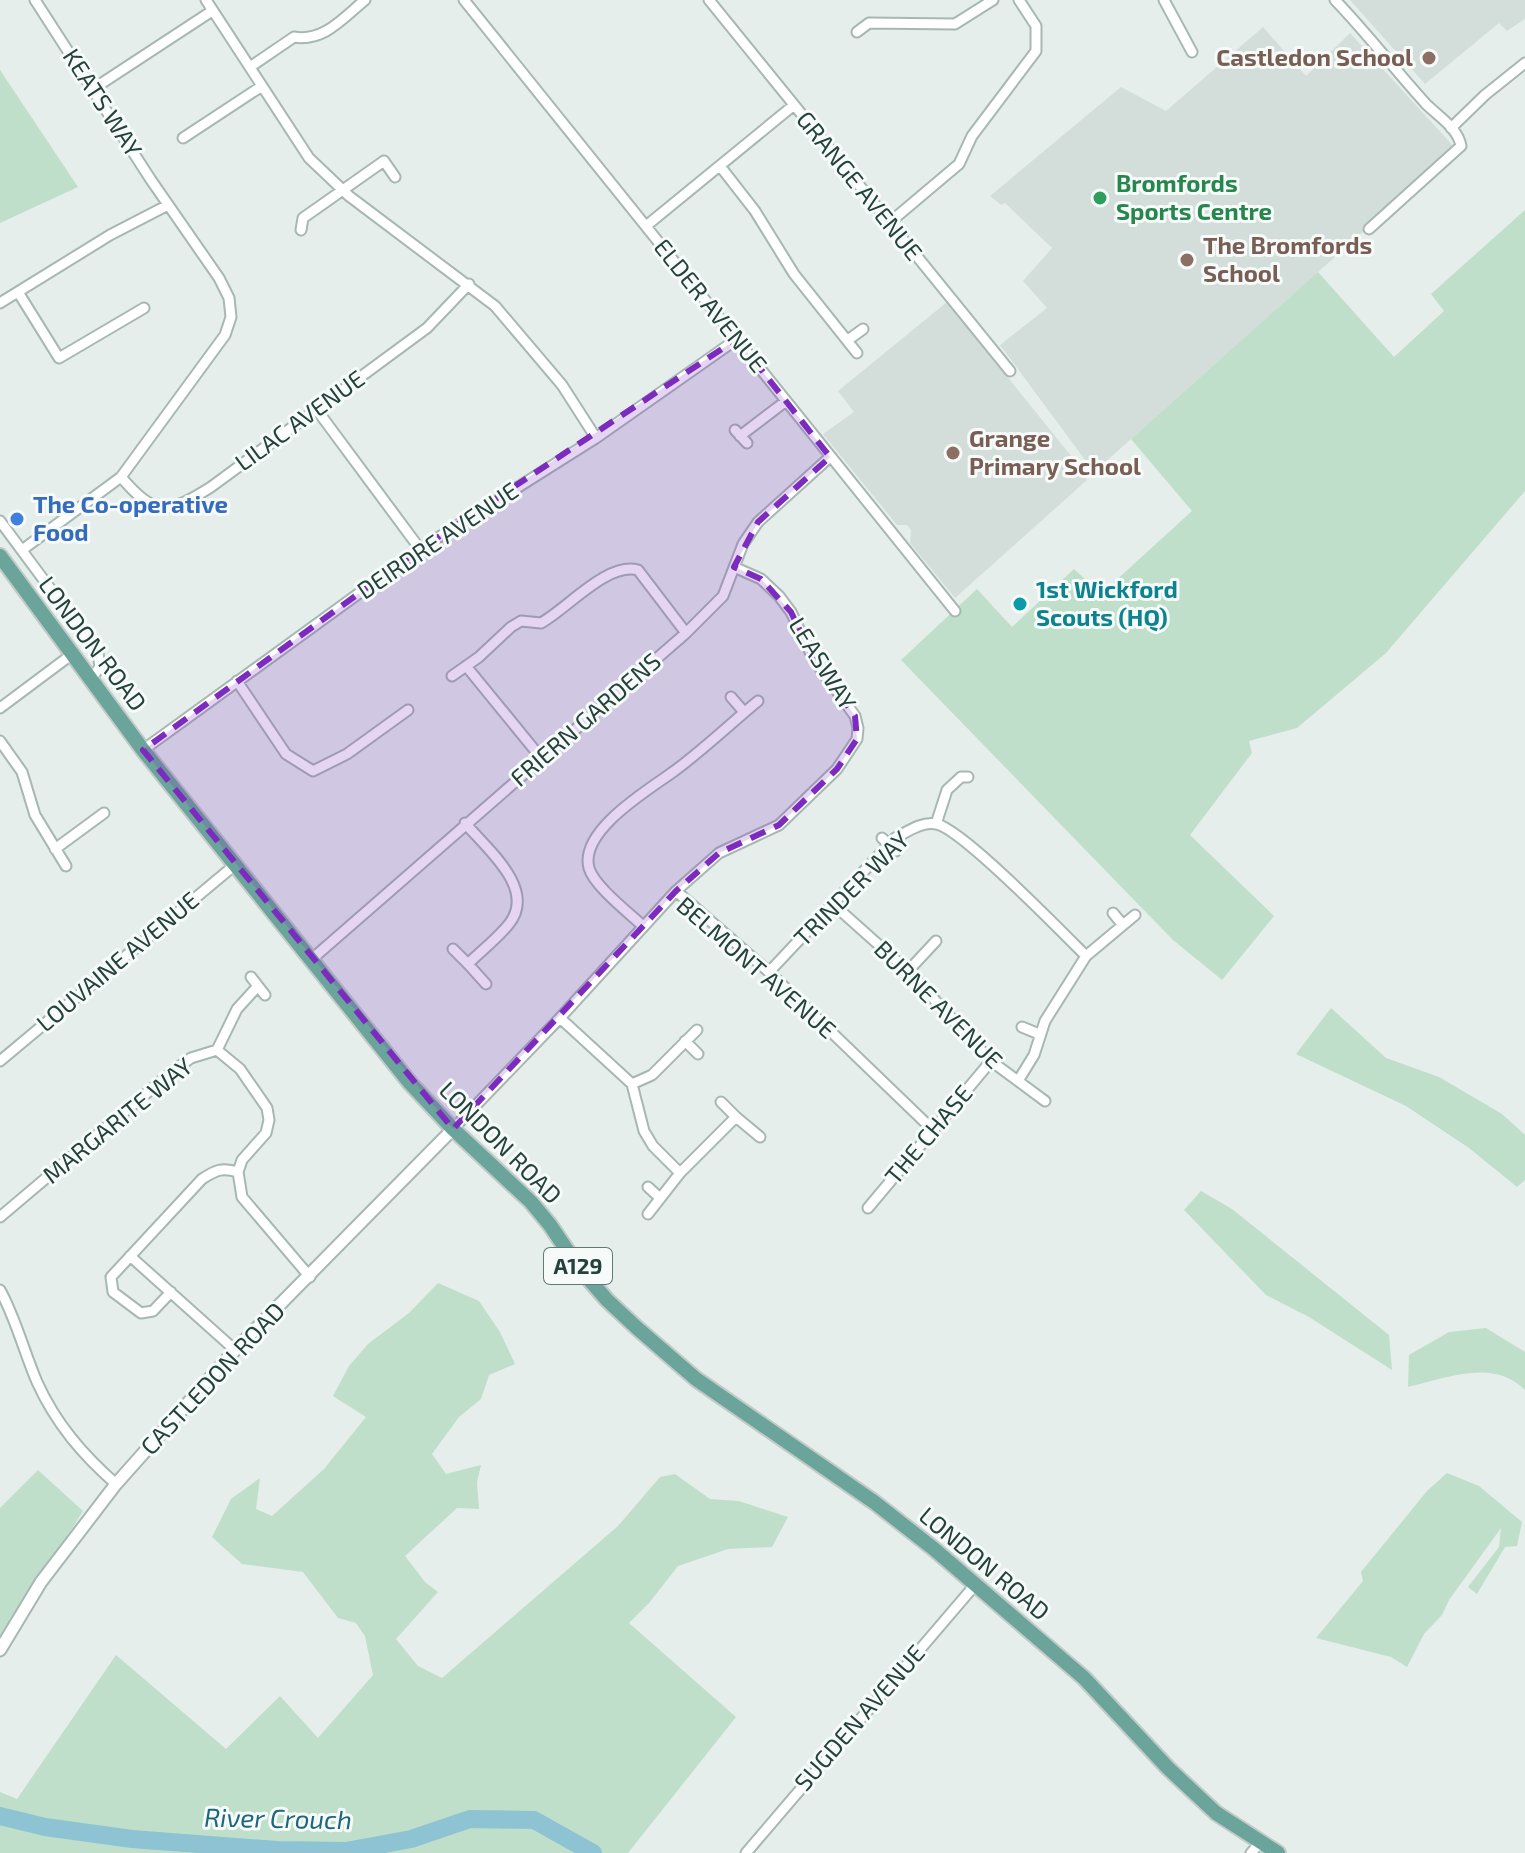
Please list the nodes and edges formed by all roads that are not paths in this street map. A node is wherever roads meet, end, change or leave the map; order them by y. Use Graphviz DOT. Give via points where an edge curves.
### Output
graph roads {
  1 [pos="35,0"];
  2 [pos="206,0"];
  3 [pos="365,0"];
  4 [pos="464,0"];
  5 [pos="709,0"];
  6 [pos="993,0"];
  7 [pos="1019,0"];
  8 [pos="1164,0"];
  9 [pos="1335,0"];
  10 [pos="212,11"];
  11 [pos="857,32"];
  12 [pos="1192,52"];
  13 [pos="1525,63"];
  14 [pos="250,67"];
  15 [pos="262,86"];
  16 [pos="93,89"];
  17 [pos="794,105"];
  18 [pos="1451,128"];
  19 [pos="183,138"];
  20 [pos="720,166"];
  21 [pos="395,177"];
  22 [pos="342,189"];
  23 [pos="168,205"];
  24 [pos="889,223"];
  25 [pos="646,226"];
  26 [pos="1369,229"];
  27 [pos="301,230"];
  28 [pos="469,284"];
  29 [pos="18,292"];
  30 [pos="0,303"];
  31 [pos="144,308"];
  32 [pos="863,329"];
  33 [pos="737,339"];
  34 [pos="848,340"];
  35 [pos="857,353"];
  36 [pos="1010,371"];
  37 [pos="786,401"];
  38 [pos="317,410"];
  39 [pos="741,436"];
  40 [pos="596,438"];
  41 [pos="830,457"];
  42 [pos="121,477"];
  43 [pos="0,521"];
  44 [pos="420,549"];
  45 [pos="22,550"];
  46 [pos="0,556"];
  47 [pos="734,567"];
  48 [pos="955,611"];
  49 [pos="686,633"];
  50 [pos="71,655"];
  51 [pos="466,666"];
  52 [pos="452,676"];
  53 [pos="90,680"];
  54 [pos="237,681"];
  55 [pos="731,697"];
  56 [pos="758,701"];
  57 [pos="0,708"];
  58 [pos="408,710"];
  59 [pos="744,712"];
  60 [pos="0,741"];
  61 [pos="143,750"];
  62 [pos="542,759"];
  63 [pos="968,777"];
  64 [pos="104,813"];
  65 [pos="465,823"];
  66 [pos="936,824"];
  67 [pos="55,849"];
  68 [pos="236,864"];
  69 [pos="66,866"];
  70 [pos="676,891"];
  71 [pos="834,905"];
  72 [pos="1113,913"];
  73 [pos="1135,915"];
  74 [pos="1123,925"];
  75 [pos="643,926"];
  76 [pos="936,941"];
  77 [pos="453,949"];
  78 [pos="1086,956"];
  79 [pos="312,959"];
  80 [pos="468,964"];
  81 [pos="908,971"];
  82 [pos="769,972"];
  83 [pos="251,977"];
  84 [pos="486,984"];
  85 [pos="560,1018"];
  86 [pos="1022,1027"];
  87 [pos="697,1030"];
  88 [pos="1039,1034"];
  89 [pos="685,1041"];
  90 [pos="217,1050"];
  91 [pos="698,1054"];
  92 [pos="0,1061"];
  93 [pos="991,1061"];
  94 [pos="1018,1081"];
  95 [pos="632,1084"];
  96 [pos="1045,1101"];
  97 [pos="721,1102"];
  98 [pos="736,1117"];
  99 [pos="453,1129"];
  100 [pos="933,1130"];
  101 [pos="760,1137"];
  102 [pos="238,1172"];
  103 [pos="680,1173"];
  104 [pos="648,1187"];
  105 [pos="660,1198"];
  106 [pos="868,1208"];
  107 [pos="648,1214"];
  108 [pos="0,1217"];
  109 [pos="130,1256"];
  110 [pos="310,1277"];
  111 [pos="0,1290"];
  112 [pos="171,1292"];
  113 [pos="235,1350"];
  114 [pos="116,1484"];
  115 [pos="975,1585"];
  116 [pos="0,1650"];
  117 [pos="1256,1848"];
  118 [pos="746,1853"];
  119 [pos="1278,1853"];
  1 -- 16 [label="street, KEATS WAY"];
  2 -- 10 [label="street"];
  3 -- 14 [label="street" via="326,33 294,37"];
  4 -- 25 [label="street, ELDER AVENUE"];
  5 -- 17 [label="street, GRANGE AVENUE"];
  6 -- 11 [label="street" via="955,24 869,23"];
  7 -- 24 [label="street" via="1036,26 1036,51 972,136 959,164"];
  8 -- 12 [label="street"];
  9 -- 18 [label="street"];
  10 -- 14 [label="street"];
  10 -- 16 [label="street"];
  13 -- 18 [label="street"];
  14 -- 15 [label="street"];
  15 -- 19 [label="street"];
  15 -- 22 [label="street" via="309,158"];
  16 -- 23 [label="street, KEATS WAY"];
  17 -- 20 [label="street"];
  17 -- 24 [label="street, GRANGE AVENUE"];
  18 -- 26 [label="street" via="1461,146"];
  20 -- 25 [label="street"];
  20 -- 34 [label="street" via="794,274"];
  21 -- 22 [label="street" via="384,161"];
  22 -- 27 [label="street" via="303,218"];
  22 -- 28 [label="street"];
  23 -- 29 [label="street"];
  23 -- 42 [label="street, KEATS WAY" via="219,278 231,317 225,335"];
  24 -- 36 [label="street, GRANGE AVENUE"];
  25 -- 33 [label="street, ELDER AVENUE"];
  28 -- 38 [label="street, LILAC AVENUE" via="427,328"];
  28 -- 40 [label="street" via="495,306 562,385"];
  29 -- 30 [label="street"];
  29 -- 31 [label="street" via="59,358"];
  32 -- 34 [label="street"];
  33 -- 37 [label="street, ELDER AVENUE"];
  33 -- 40 [label="street, DEIRDRE AVENUE"];
  34 -- 35 [label="street"];
  37 -- 39 [label="street"];
  37 -- 41 [label="street, ELDER AVENUE"];
  38 -- 42 [label="street, LILAC AVENUE" via="183,505 160,508 146,503"];
  38 -- 44 [label="street"];
  40 -- 44 [label="street, DEIRDRE AVENUE"];
  41 -- 47 [label="street, FRIERN GARDENS" via="758,522"];
  41 -- 48 [label="street, ELDER AVENUE"];
  42 -- 45 [label="street"];
  43 -- 45 [label="street"];
  44 -- 54 [label="street, DEIRDRE AVENUE"];
  45 -- 53 [label="street" via="98,653 100,667"];
  46 -- 50 [label="main road, LONDON ROAD / A129"];
  47 -- 49 [label="street, FRIERN GARDENS" via="723,596"];
  47 -- 70 [label="street, LEASWAY" via="761,579 791,612 813,658 855,716 857,739 837,769 779,825 719,853"];
  49 -- 51 [label="street" via="638,570 628,567 541,623 521,621 511,627"];
  49 -- 62 [label="street, FRIERN GARDENS"];
  50 -- 53 [label="main road, LONDON ROAD / A129"];
  50 -- 57 [label="street"];
  51 -- 52 [label="street"];
  51 -- 62 [label="street"];
  53 -- 61 [label="main road, LONDON ROAD / A129"];
  54 -- 58 [label="street" via="286,754 313,771 347,754"];
  54 -- 61 [label="street, DEIRDRE AVENUE"];
  55 -- 59 [label="street"];
  56 -- 59 [label="street"];
  59 -- 75 [label="street" via="597,835 589,852 594,879"];
  60 -- 67 [label="street" via="22,772 35,815"];
  61 -- 68 [label="main road, LONDON ROAD / A129"];
  62 -- 65 [label="street, FRIERN GARDENS"];
  63 -- 66 [label="street" via="947,790"];
  64 -- 67 [label="street"];
  65 -- 79 [label="street, FRIERN GARDENS"];
  65 -- 80 [label="street" via="511,877 518,894 509,925"];
  66 -- 71 [label="street, TRINDER WAY" via="914,827 889,845"];
  66 -- 78 [label="street, TRINDER WAY" via="978,853"];
  67 -- 69 [label="street"];
  68 -- 79 [label="main road, LONDON ROAD / A129"];
  68 -- 92 [label="street, LOUVAINE AVENUE"];
  70 -- 75 [label="street, BELMONT AVENUE"];
  70 -- 82 [label="street, BELMONT AVENUE"];
  71 -- 81 [label="street, BURNE AVENUE"];
  71 -- 82 [label="street, TRINDER WAY"];
  72 -- 74 [label="street"];
  73 -- 74 [label="street"];
  74 -- 78 [label="street"];
  75 -- 85 [label="street, BELMONT AVENUE"];
  76 -- 81 [label="street"];
  77 -- 80 [label="street"];
  78 -- 88 [label="street"];
  79 -- 99 [label="main road, LONDON ROAD / A129"];
  80 -- 84 [label="street"];
  81 -- 93 [label="street, BURNE AVENUE"];
  82 -- 100 [label="street, BELMONT AVENUE"];
  83 -- 90 [label="street, MARGARITE WAY" via="262,991 237,1009"];
  85 -- 95 [label="street"];
  85 -- 99 [label="street, BELMONT AVENUE"];
  86 -- 88 [label="street"];
  87 -- 89 [label="street"];
  88 -- 94 [label="street" via="1034,1055"];
  89 -- 91 [label="street"];
  89 -- 95 [label="street" via="652,1075"];
  90 -- 102 [label="street" via="240,1069 267,1108 266,1133"];
  90 -- 108 [label="street, MARGARITE WAY" via="174,1070"];
  93 -- 94 [label="street, BURNE AVENUE"];
  93 -- 100 [label="street, THE CHASE"];
  94 -- 96 [label="street, BURNE AVENUE"];
  95 -- 103 [label="street" via="644,1131"];
  97 -- 98 [label="street"];
  98 -- 101 [label="street"];
  98 -- 103 [label="street"];
  99 -- 110 [label="street, CASTLEDON ROAD"];
  99 -- 115 [label="main road, LONDON ROAD / A129" via="531,1202 607,1300 672,1359 874,1502"];
  100 -- 106 [label="street, THE CHASE"];
  102 -- 109 [label="street" via="217,1169 202,1179"];
  102 -- 110 [label="street" via="242,1197"];
  103 -- 105 [label="street"];
  104 -- 105 [label="street"];
  105 -- 107 [label="street"];
  109 -- 112 [label="street"];
  109 -- 112 [label="street" via="111,1277 113,1292 147,1313"];
  110 -- 113 [label="street, CASTLEDON ROAD"];
  111 -- 114 [label="street" via="55,1416 85,1457"];
  112 -- 113 [label="street"];
  113 -- 114 [label="street, CASTLEDON ROAD"];
  114 -- 116 [label="street, CASTLEDON ROAD" via="41,1582"];
  115 -- 117 [label="main road, LONDON ROAD / A129" via="1084,1678 1168,1768"];
  115 -- 118 [label="street, SUGDEN AVENUE"];
  117 -- 119 [label="main road, LONDON ROAD / A129"];
}
